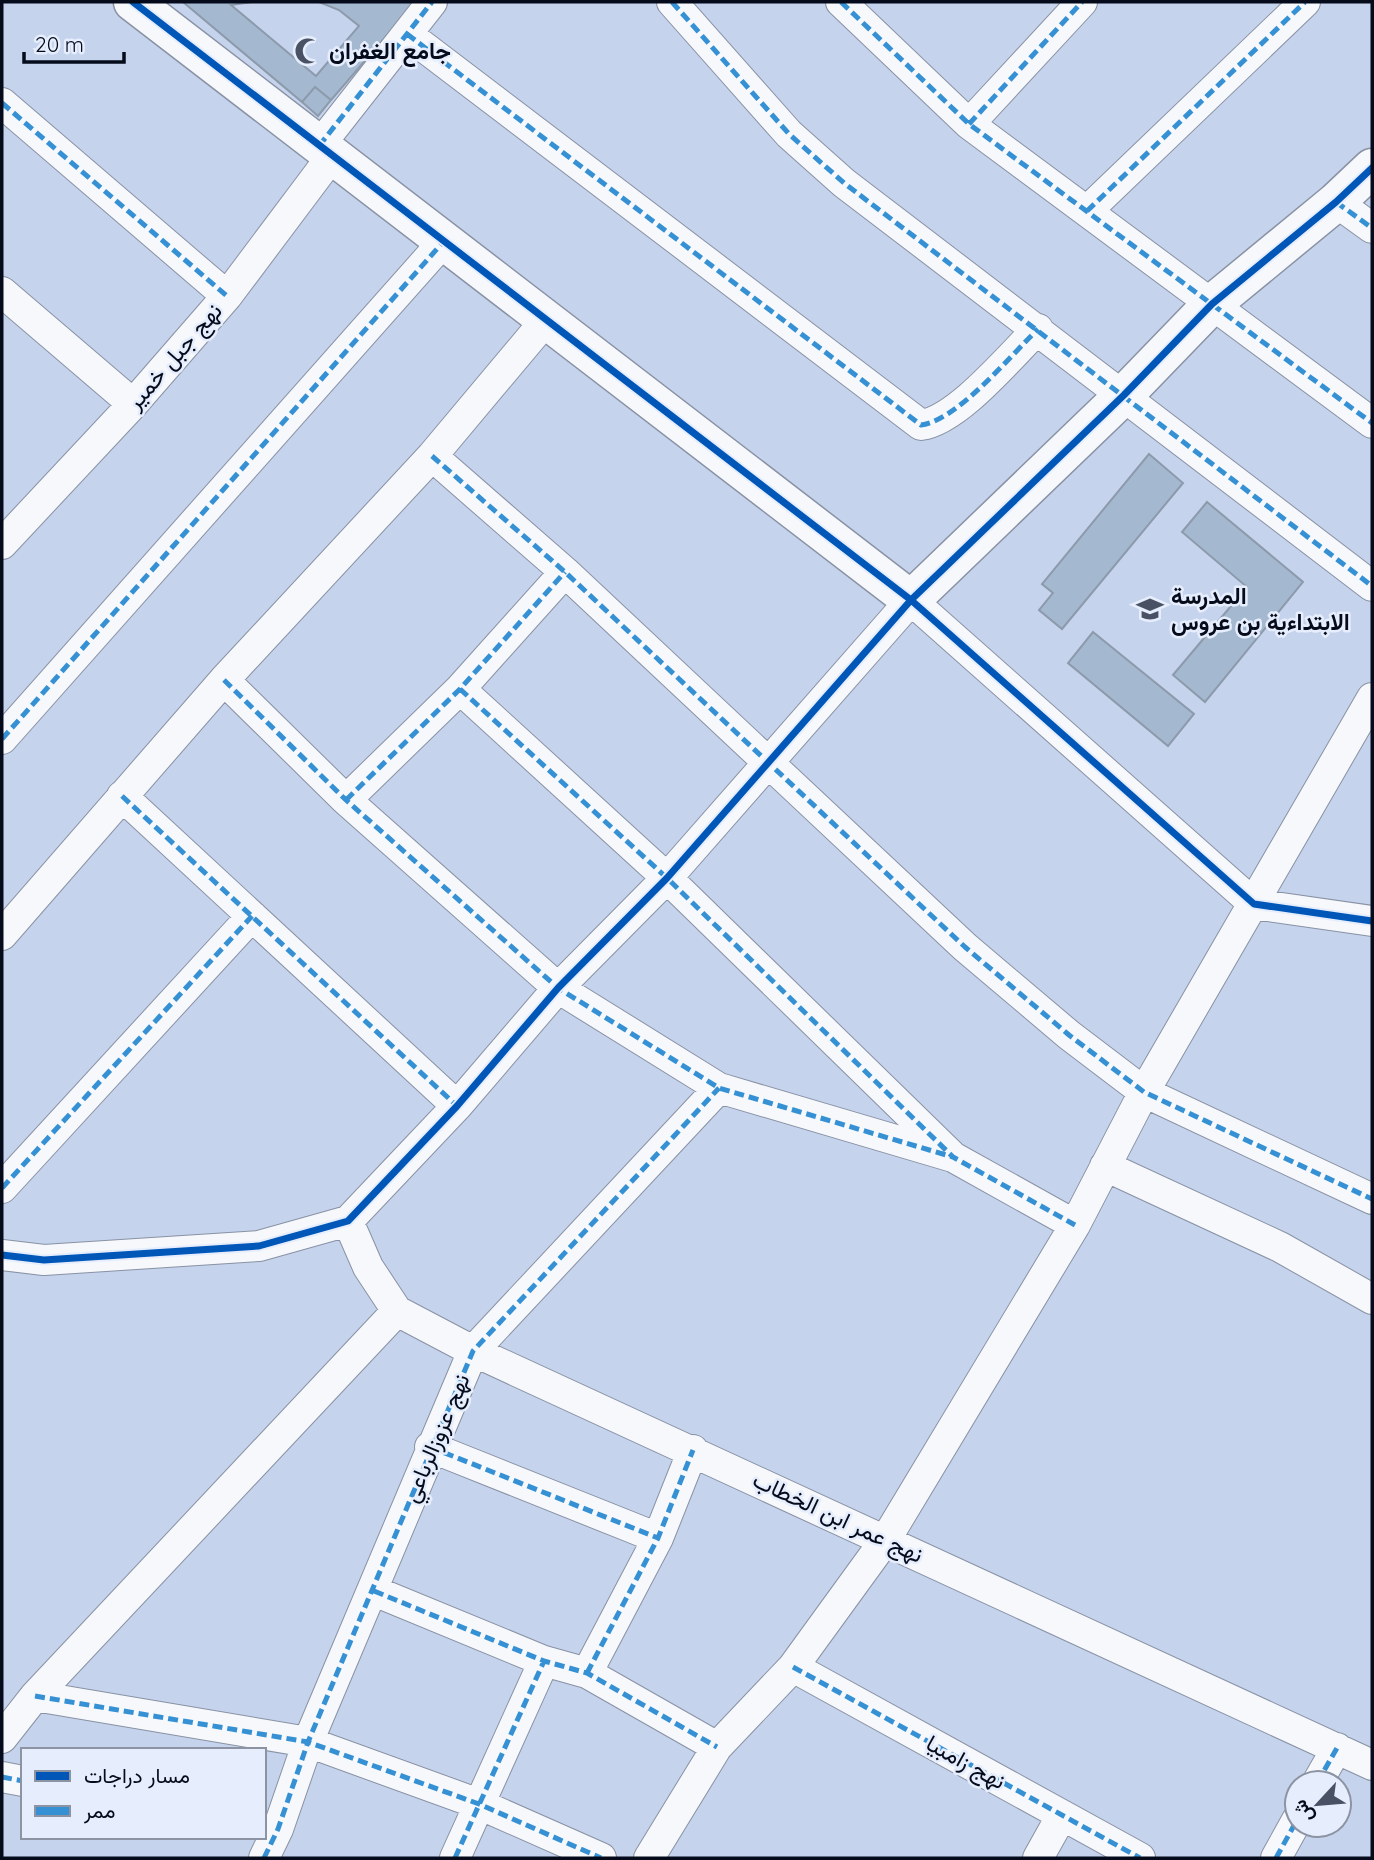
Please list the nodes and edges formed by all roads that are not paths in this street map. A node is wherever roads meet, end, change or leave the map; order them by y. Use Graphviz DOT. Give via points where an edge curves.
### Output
graph roads {
  1 [pos="133,2"];
  2 [pos="432,2"];
  3 [pos="671,2"];
  4 [pos="841,2"];
  5 [pos="1082,2"];
  6 [pos="1305,2"];
  7 [pos="407,34"];
  8 [pos="2,103"];
  9 [pos="969,124"];
  10 [pos="326,151"];
  11 [pos="1372,168"];
  12 [pos="1336,202"];
  13 [pos="1087,211"];
  14 [pos="1372,228"];
  15 [pos="444,241"];
  16 [pos="2,292"];
  17 [pos="227,296"];
  18 [pos="1212,304"];
  19 [pos="546,320"];
  20 [pos="1038,329"];
  21 [pos="1124,395"];
  22 [pos="133,404"];
  23 [pos="1372,424"];
  24 [pos="432,456"];
  25 [pos="2,544"];
  26 [pos="565,572"];
  27 [pos="1372,586"];
  28 [pos="911,600"];
  29 [pos="224,680"];
  30 [pos="460,689"];
  31 [pos="1372,698"];
  32 [pos="2,740"];
  33 [pos="769,764"];
  34 [pos="122,796"];
  35 [pos="346,800"];
  36 [pos="667,878"];
  37 [pos="1254,904"];
  38 [pos="252,916"];
  39 [pos="1372,921"];
  40 [pos="2,935"];
  41 [pos="558,988"];
  42 [pos="719,1088"];
  43 [pos="1144,1092"];
  44 [pos="457,1106"];
  45 [pos="953,1157"];
  46 [pos="1105,1166"];
  47 [pos="2,1188"];
  48 [pos="1372,1199"];
  49 [pos="348,1221"];
  50 [pos="1075,1225"];
  51 [pos="2,1255"];
  52 [pos="1372,1299"];
  53 [pos="397,1311"];
  54 [pos="473,1351"];
  55 [pos="430,1447"];
  56 [pos="693,1450"];
  57 [pos="658,1538"];
  58 [pos="886,1539"];
  59 [pos="374,1591"];
  60 [pos="544,1661"];
  61 [pos="793,1667"];
  62 [pos="587,1672"];
  63 [pos="35,1696"];
  64 [pos="2,1738"];
  65 [pos="308,1742"];
  66 [pos="717,1747"];
  67 [pos="1336,1748"];
  68 [pos="1372,1765"];
  69 [pos="1325,1769"];
  70 [pos="2,1777"];
  71 [pos="21,1781"];
  72 [pos="479,1804"];
  73 [pos="1062,1815"];
  74 [pos="271,1828"];
  75 [pos="1286,1839"];
  76 [pos="264,1858"];
  77 [pos="455,1858"];
  78 [pos="601,1858"];
  79 [pos="649,1858"];
  80 [pos="1038,1858"];
  81 [pos="1140,1858"];
  82 [pos="1276,1858"];
  1 -- 10 [label="street"];
  2 -- 7 [label="street, نهج جبل خمير"];
  3 -- 20 [label="street" via="789,134 835,175"];
  4 -- 9 [label="street"];
  5 -- 9 [label="street"];
  6 -- 13 [label="street"];
  7 -- 10 [label="street, نهج جبل خمير"];
  7 -- 20 [label="street" via="921,425 935,423 956,408"];
  8 -- 17 [label="street"];
  9 -- 13 [label="street"];
  10 -- 15 [label="street"];
  10 -- 17 [label="street, نهج جبل خمير"];
  11 -- 12 [label="street"];
  12 -- 14 [label="street"];
  12 -- 18 [label="street"];
  13 -- 18 [label="street"];
  15 -- 19 [label="street"];
  15 -- 32 [label="street"];
  16 -- 22 [label="street"];
  17 -- 22 [label="street, نهج جبل خمير"];
  18 -- 21 [label="street"];
  18 -- 23 [label="street"];
  19 -- 24 [label="street"];
  19 -- 28 [label="street"];
  20 -- 21 [label="street"];
  21 -- 27 [label="street"];
  21 -- 28 [label="street"];
  22 -- 25 [label="street, نهج جبل خمير"];
  24 -- 26 [label="street"];
  24 -- 29 [label="street"];
  26 -- 30 [label="street"];
  26 -- 33 [label="street"];
  28 -- 33 [label="street"];
  28 -- 37 [label="street"];
  29 -- 34 [label="street"];
  29 -- 35 [label="street"];
  30 -- 35 [label="street"];
  30 -- 36 [label="street"];
  31 -- 37 [label="street"];
  33 -- 36 [label="street"];
  33 -- 43 [label="street" via="965,947"];
  34 -- 38 [label="street"];
  34 -- 40 [label="street"];
  35 -- 41 [label="street"];
  36 -- 41 [label="street"];
  36 -- 45 [label="street"];
  37 -- 39 [label="street"];
  37 -- 43 [label="street"];
  38 -- 44 [label="street"];
  38 -- 47 [label="street"];
  41 -- 42 [label="street"];
  41 -- 44 [label="street"];
  42 -- 45 [label="street"];
  42 -- 54 [label="street, نهج عزوزالرباعي"];
  43 -- 46 [label="street"];
  43 -- 48 [label="street"];
  44 -- 49 [label="street"];
  45 -- 50 [label="street"];
  46 -- 50 [label="street"];
  46 -- 52 [label="street" via="1280,1247"];
  49 -- 51 [label="street" via="259,1246 44,1260"];
  49 -- 53 [label="street, نهج عمر ابن الخطاب" via="368,1267"];
  50 -- 58 [label="street"];
  53 -- 54 [label="street, نهج عمر ابن الخطاب"];
  53 -- 63 [label="street"];
  54 -- 55 [label="street, نهج عزوزالرباعي"];
  54 -- 56 [label="street, نهج عمر ابن الخطاب"];
  55 -- 57 [label="street"];
  55 -- 59 [label="street, نهج عزوزالرباعي"];
  56 -- 57 [label="street"];
  56 -- 58 [label="street, نهج عمر ابن الخطاب"];
  57 -- 62 [label="street"];
  58 -- 61 [label="street"];
  58 -- 67 [label="street, نهج عمر ابن الخطاب"];
  59 -- 60 [label="street"];
  59 -- 65 [label="street, نهج عزوزالرباعي"];
  60 -- 62 [label="street"];
  60 -- 72 [label="street"];
  61 -- 66 [label="street"];
  61 -- 73 [label="street, نهج زامبيا"];
  62 -- 66 [label="street"];
  63 -- 64 [label="street"];
  63 -- 65 [label="street"];
  65 -- 72 [label="street"];
  65 -- 74 [label="street, نهج عزوزالرباعي"];
  66 -- 79 [label="street"];
  67 -- 68 [label="street, نهج عمر ابن الخطاب"];
  67 -- 69 [label="street"];
  70 -- 71 [label="street"];
  72 -- 77 [label="street"];
  72 -- 78 [label="street"];
  73 -- 80 [label="street"];
  73 -- 81 [label="street, نهج زامبيا"];
  74 -- 76 [label="street, نهج عزوزالرباعي"];
  75 -- 82 [label="street"];
}
